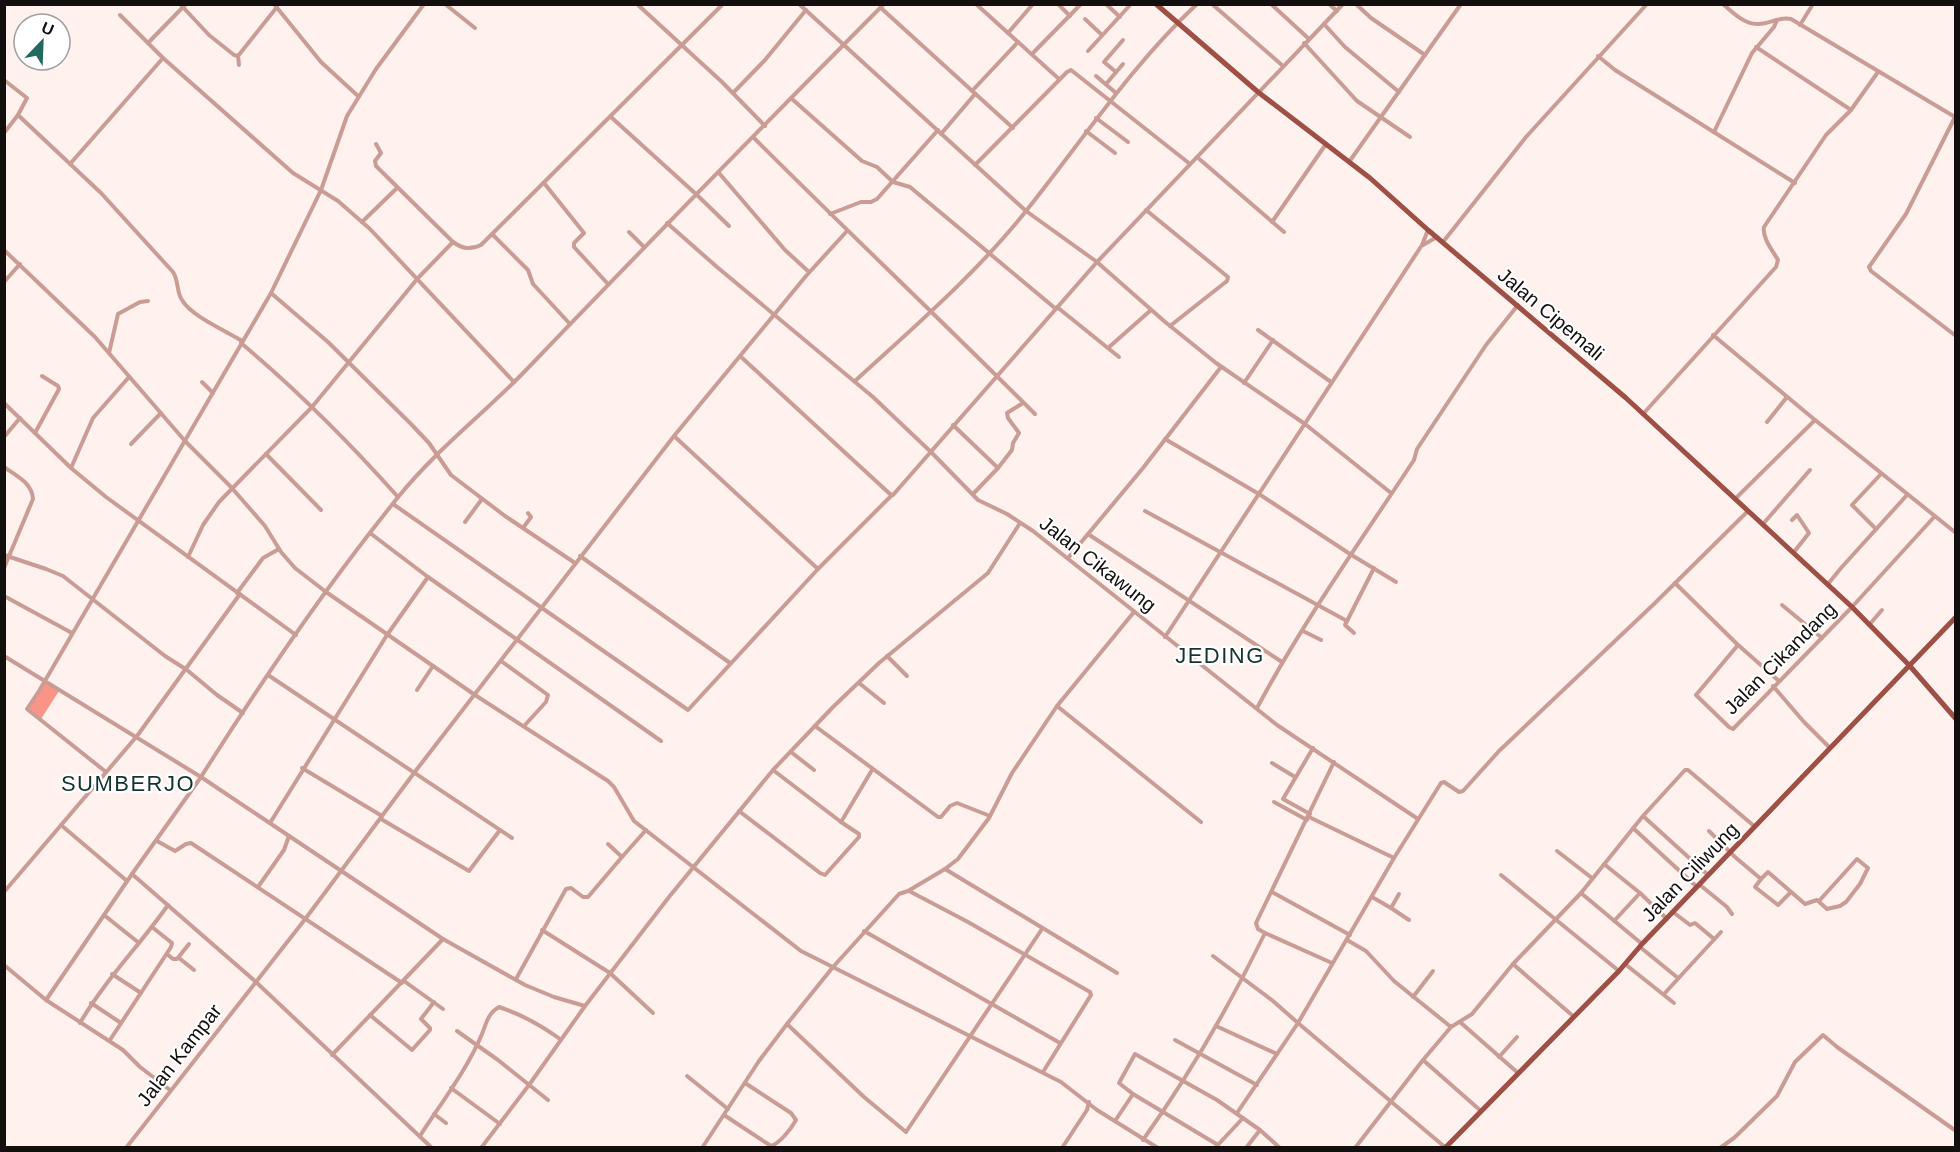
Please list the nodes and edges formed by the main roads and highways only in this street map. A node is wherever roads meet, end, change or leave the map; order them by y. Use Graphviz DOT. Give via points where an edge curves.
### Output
graph roads {
  1 [pos="1156,4"];
  2 [pos="1956,617"];
  3 [pos="1909,664"];
  4 [pos="1956,718"];
  5 [pos="1445,1147"];
  1 -- 3 [label="main road, Jalan Cipemali" via="1258,92 1370,178 1643,414"];
  2 -- 3 [label="main road, Jalan Ciliwung"];
  3 -- 4 [label="main road, Jalan Cipemali"];
  3 -- 5 [label="main road, Jalan Ciliwung" via="1619,971"];
}
